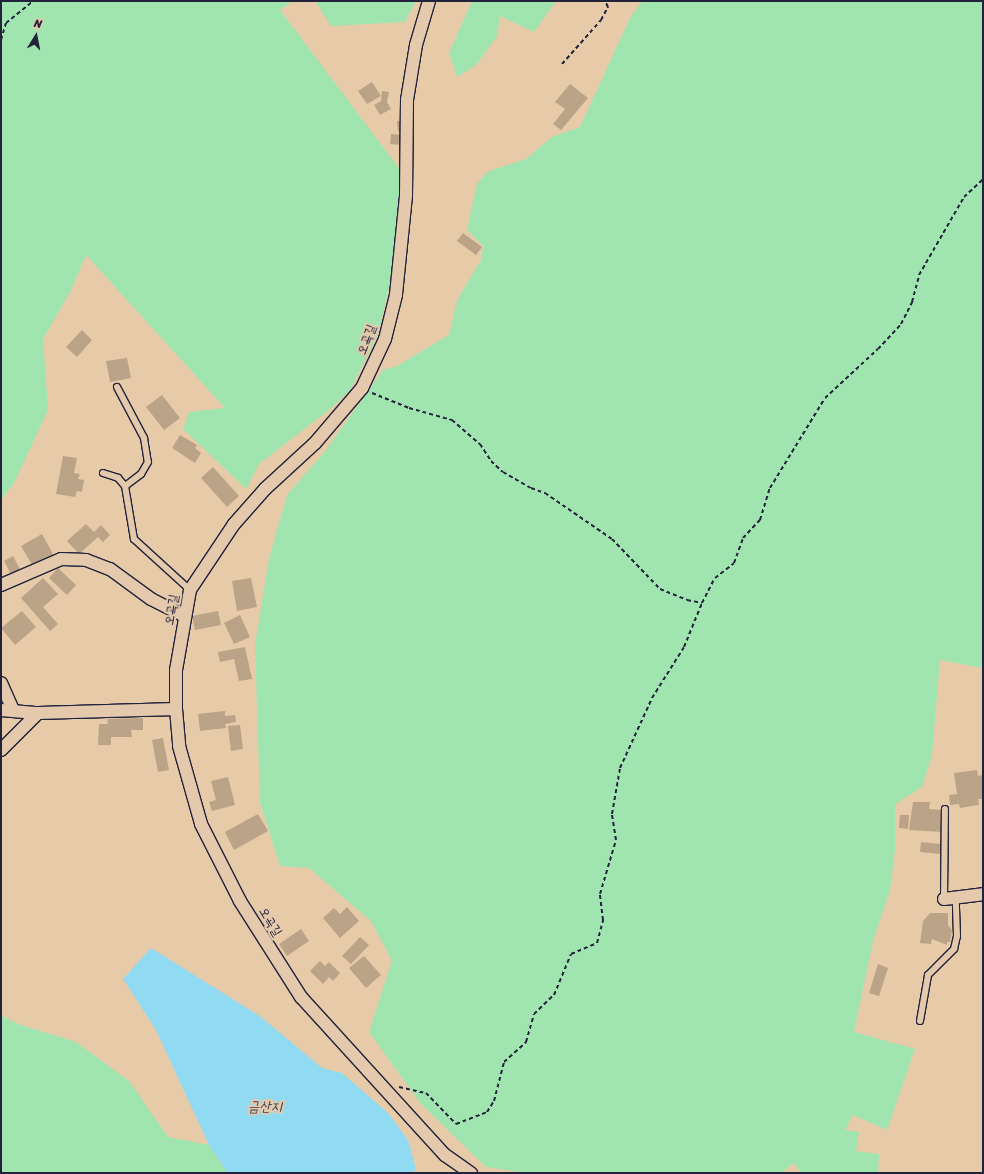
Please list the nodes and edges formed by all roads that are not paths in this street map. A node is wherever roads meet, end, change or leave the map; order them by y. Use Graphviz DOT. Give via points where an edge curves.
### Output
graph roads {
  1 [pos="429,1"];
  2 [pos="117,387"];
  3 [pos="103,473"];
  4 [pos="125,486"];
  5 [pos="1,585"];
  6 [pos="190,590"];
  7 [pos="185,616"];
  8 [pos="1,682"];
  9 [pos="7,710"];
  10 [pos="176,710"];
  11 [pos="38,713"];
  12 [pos="1,750"];
  13 [pos="945,809"];
  14 [pos="983,894"];
  15 [pos="950,898"];
  16 [pos="920,1021"];
  17 [pos="471,1173"];
  1 -- 6 [label="street, 오곡길" via="416,46 407,100 406,196 396,295 385,339 362,388 314,443 234,524"];
  2 -- 4 [label="lane" via="144,438 148,462 141,474"];
  3 -- 4 [label="lane" via="118,478"];
  4 -- 6 [label="lane" via="134,539"];
  5 -- 7 [label="street" via="61,559 86,560 110,569 151,599"];
  6 -- 7 [label="street, 오곡길"];
  7 -- 10 [label="street, 오곡길" via="176,670"];
  8 -- 9 [label="street"];
  9 -- 11 [label="street"];
  10 -- 11 [label="street"];
  10 -- 17 [label="street, 오곡길" via="179,746 201,824 240,901 301,997 445,1155"];
  11 -- 12 [label="street"];
  13 -- 15 [label="lane"];
  14 -- 15 [label="street"];
  15 -- 16 [label="lane" via="957,936 954,949 928,974"];
}
